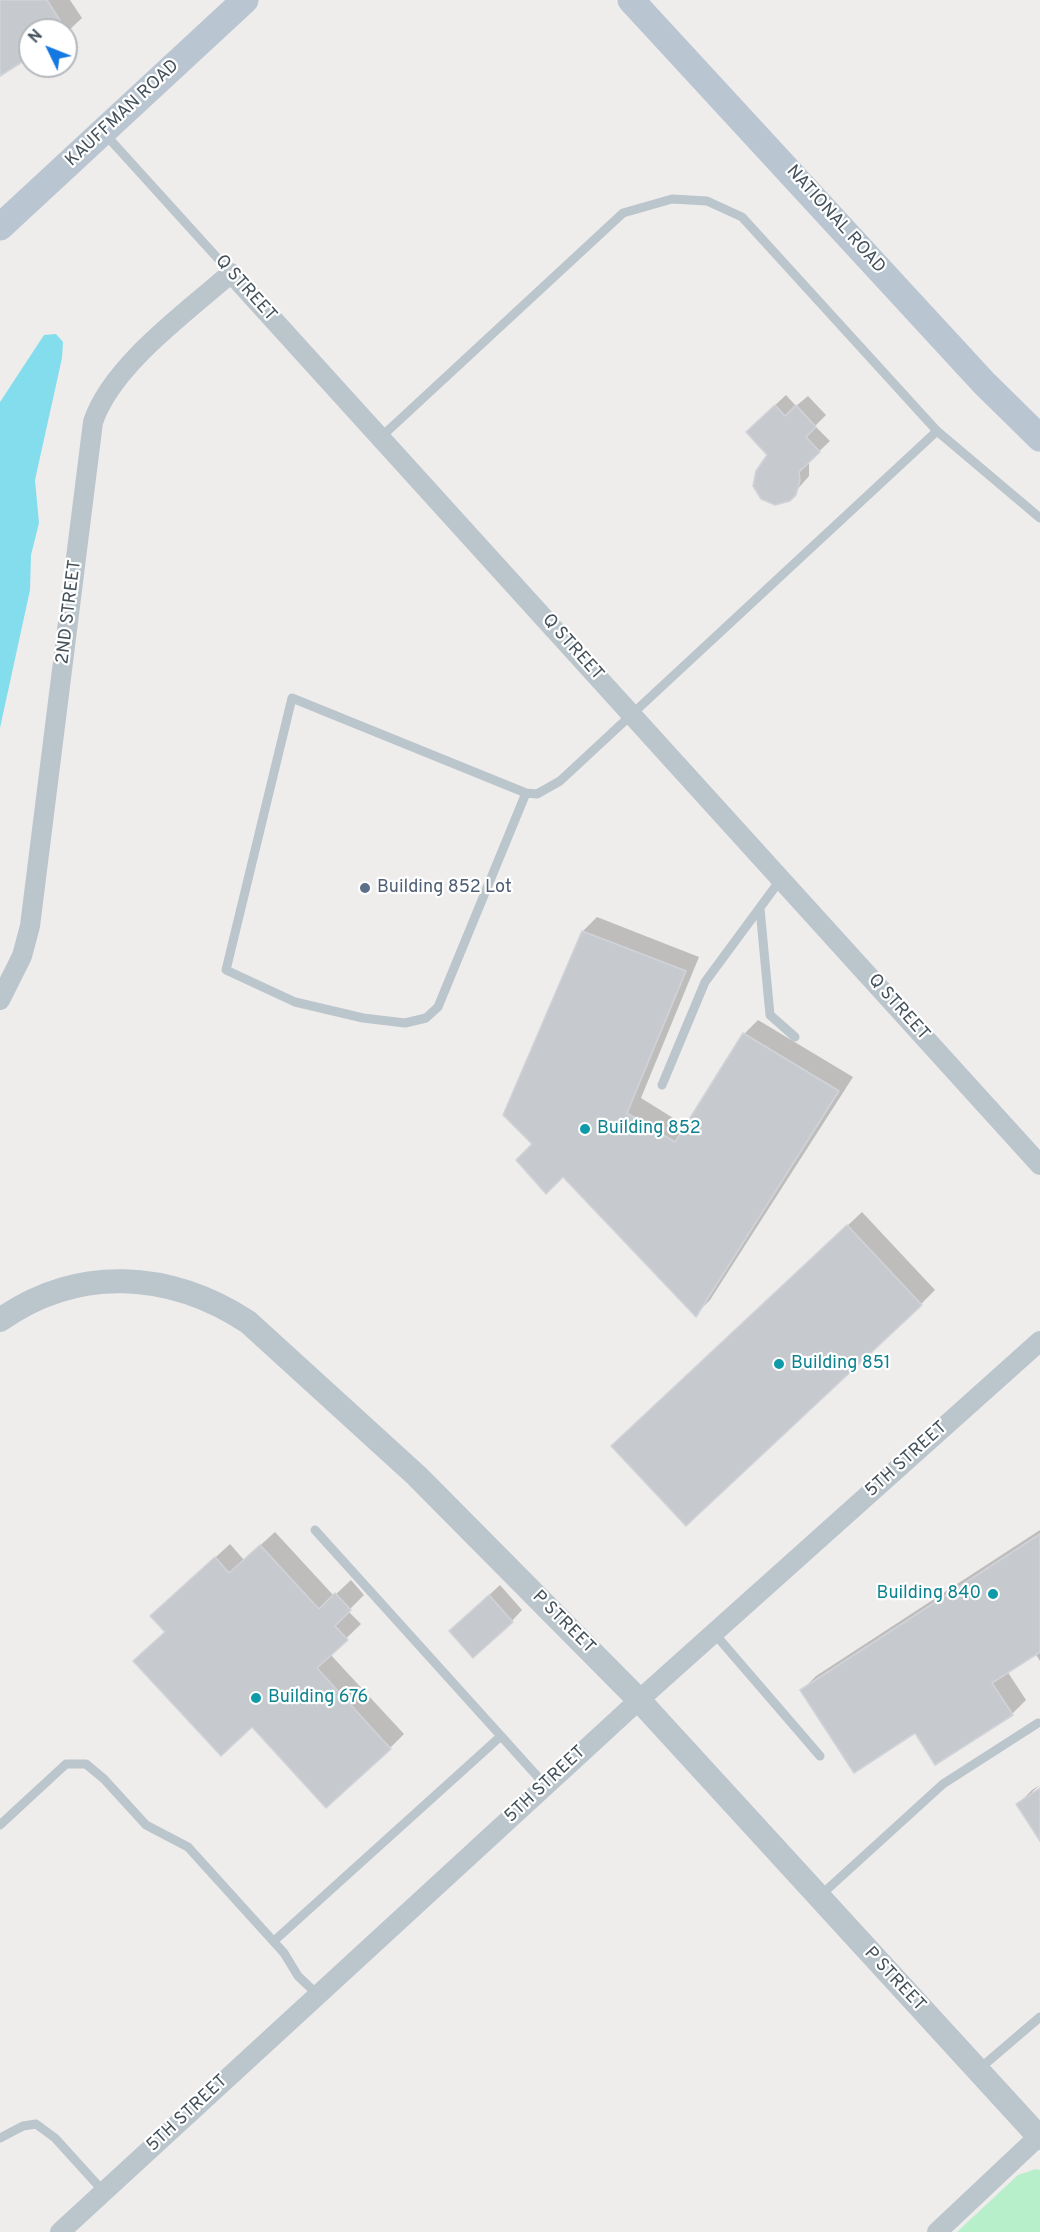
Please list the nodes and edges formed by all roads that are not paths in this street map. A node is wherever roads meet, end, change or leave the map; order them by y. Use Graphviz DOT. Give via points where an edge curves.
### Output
graph roads {
  1 [pos="245,0"];
  2 [pos="631,0"];
  3 [pos="103,132"];
  4 [pos="0,226"];
  5 [pos="231,273"];
  6 [pos="937,431"];
  7 [pos="380,438"];
  8 [pos="1040,438"];
  9 [pos="1040,518"];
  10 [pos="633,716"];
  11 [pos="526,793"];
  12 [pos="781,879"];
  13 [pos="760,909"];
  14 [pos="0,1000"];
  15 [pos="795,1037"];
  16 [pos="662,1085"];
  17 [pos="1040,1165"];
  18 [pos="0,1320"];
  19 [pos="1039,1341"];
  20 [pos="315,1530"];
  21 [pos="714,1633"];
  22 [pos="639,1700"];
  23 [pos="1038,1723"];
  24 [pos="501,1736"];
  25 [pos="820,1756"];
  26 [pos="546,1786"];
  27 [pos="0,1825"];
  28 [pos="819,1897"];
  29 [pos="274,1941"];
  30 [pos="318,1995"];
  31 [pos="1040,2017"];
  32 [pos="978,2070"];
  33 [pos="1039,2137"];
  34 [pos="0,2138"];
  35 [pos="104,2192"];
  36 [pos="60,2232"];
  37 [pos="937,2232"];
  1 -- 3 [label="main road, KAUFFMAN ROAD"];
  2 -- 8 [label="main road, NATIONAL ROAD" via="984,383"];
  3 -- 4 [label="main road, KAUFFMAN ROAD"];
  3 -- 5 [label="lane, Q STREET"];
  5 -- 7 [label="street, Q STREET"];
  5 -- 14 [label="street, 2ND STREET" via="134,361 99,404 93,422 30,926 22,956"];
  6 -- 7 [label="lane" via="742,217 707,201 672,199 623,213"];
  6 -- 9 [label="lane"];
  6 -- 10 [label="lane"];
  7 -- 10 [label="street, Q STREET"];
  10 -- 11 [label="lane" via="560,781 537,794"];
  10 -- 12 [label="street, Q STREET"];
  11 -- 11 [label="lane" via="292,698 226,970 295,1002 363,1018 405,1023 426,1018 438,1007"];
  12 -- 13 [label="lane"];
  12 -- 17 [label="street, Q STREET"];
  13 -- 15 [label="lane" via="770,1015"];
  13 -- 16 [label="lane" via="705,982"];
  18 -- 22 [label="street, P STREET" via="59,1290 120,1280 166,1285 227,1308 268,1338 417,1476"];
  19 -- 21 [label="street, 5TH STREET"];
  20 -- 24 [label="lane"];
  21 -- 22 [label="street, 5TH STREET"];
  21 -- 25 [label="lane"];
  22 -- 26 [label="street, 5TH STREET"];
  22 -- 28 [label="street, P STREET"];
  23 -- 28 [label="lane" via="943,1784"];
  24 -- 26 [label="lane"];
  24 -- 29 [label="lane"];
  26 -- 30 [label="street, 5TH STREET"];
  27 -- 29 [label="lane" via="66,1764 86,1764 146,1826 188,1847"];
  28 -- 32 [label="street, P STREET"];
  29 -- 30 [label="lane" via="298,1976"];
  30 -- 35 [label="street, 5TH STREET"];
  31 -- 32 [label="lane"];
  32 -- 33 [label="street, P STREET"];
  33 -- 37 [label="street"];
  34 -- 35 [label="lane" via="36,2124 55,2138"];
  35 -- 36 [label="street, 5TH STREET"];
}
